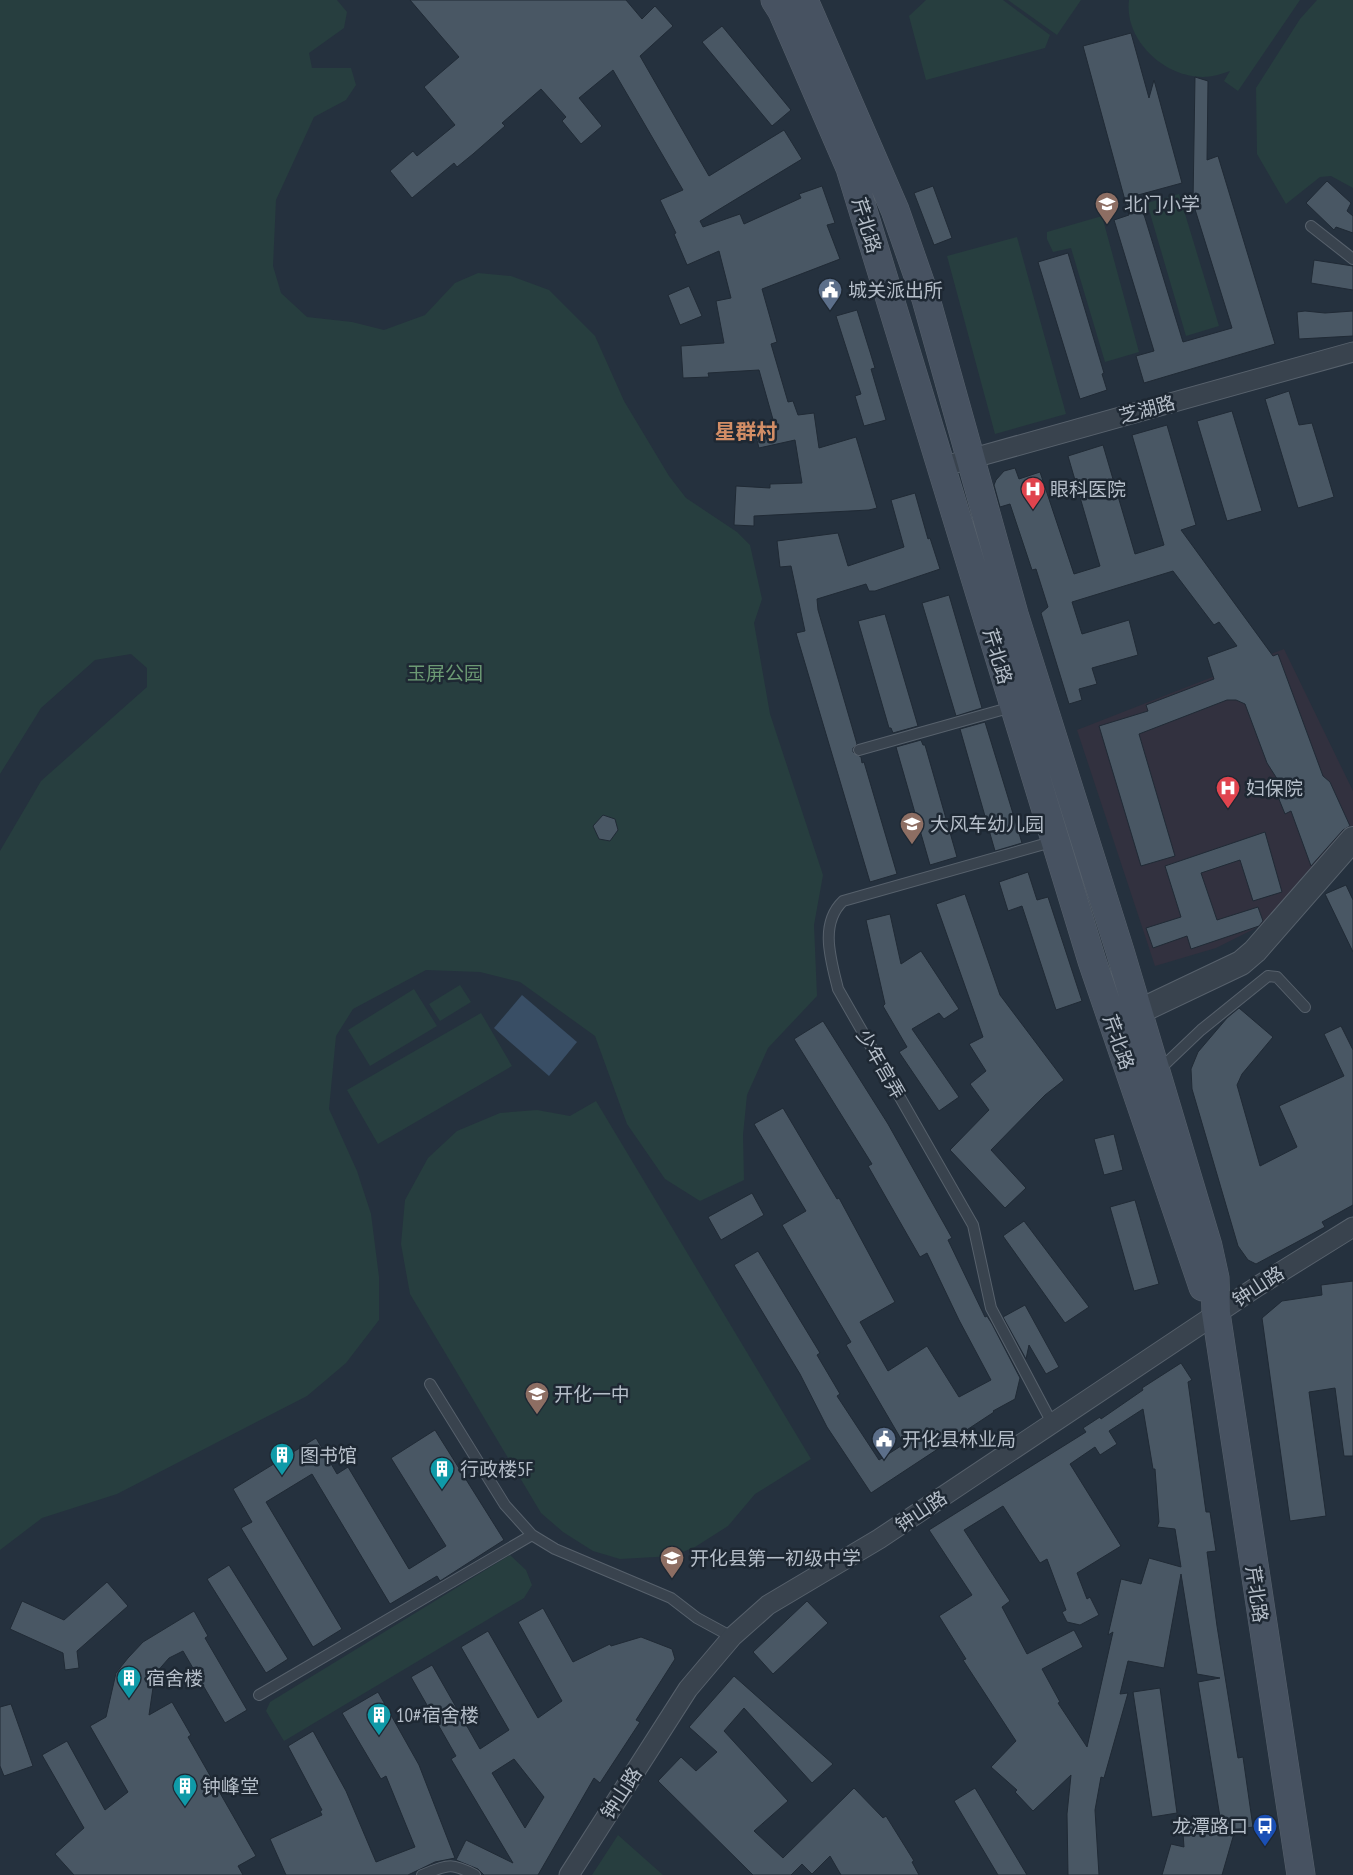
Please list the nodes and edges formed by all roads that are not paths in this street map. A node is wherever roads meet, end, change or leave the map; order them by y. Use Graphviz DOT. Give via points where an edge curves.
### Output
graph roads {
  1 [pos="790,3"];
  2 [pos="1311,226"];
  3 [pos="1353,259"];
  4 [pos="1353,352"];
  5 [pos="970,458"];
  6 [pos="941,468"];
  7 [pos="1013,707"];
  8 [pos="859,750"];
  9 [pos="1353,839"];
  10 [pos="1055,841"];
  11 [pos="1120,951"];
  12 [pos="1092,961"];
  13 [pos="1305,1007"];
  14 [pos="1138,1012"];
  15 [pos="1157,1072"];
  16 [pos="1353,1227"];
  17 [pos="1216,1313"];
  18 [pos="430,1384"];
  19 [pos="1052,1423"];
  20 [pos="532,1535"];
  21 [pos="732,1638"];
  22 [pos="259,1695"];
  23 [pos="422,1875"];
  24 [pos="476,1875"];
  25 [pos="569,1875"];
  26 [pos="1301,1875"];
  1 -- 5 [label="main road, 芹北路" via="895,210 926,299"];
  1 -- 6 [label="main road, 芹北路" via="850,168"];
  2 -- 3 [label="lane"];
  4 -- 5 [label="street, 芝湖路"];
  5 -- 6 [label="street, 芝湖路"];
  5 -- 11 [label="main road, 芹北路" via="1014,614"];
  6 -- 7 [label="main road, 芹北路"];
  7 -- 8 [label="lane"];
  7 -- 10 [label="main road, 芹北路"];
  9 -- 14 [label="street" via="1241,963"];
  10 -- 12 [label="main road, 芹北路"];
  10 -- 19 [label="lane, 少年宫弄" via="843,900 830,917 829,952 838,989 973,1225 991,1308"];
  11 -- 12 [label="street"];
  11 -- 14 [label="main road, 芹北路"];
  12 -- 17 [label="main road, 芹北路" via="1199,1280"];
  13 -- 15 [label="lane" via="1277,977 1268,976 1201,1030"];
  14 -- 15 [label="main road, 芹北路"];
  15 -- 17 [label="main road, 芹北路" via="1208,1246 1215,1278"];
  16 -- 17 [label="street, 钟山路"];
  17 -- 19 [label="street, 钟山路"];
  17 -- 26 [label="main road, 芹北路"];
  18 -- 20 [label="lane" via="505,1505"];
  19 -- 21 [label="street, 钟山路" via="879,1539 768,1605"];
  20 -- 21 [label="lane" via="555,1549 671,1598"];
  20 -- 22 [label="lane"];
  21 -- 25 [label="street, 钟山路" via="688,1689"];
  23 -- 24 [label="lane" via="456,1865"];
}
